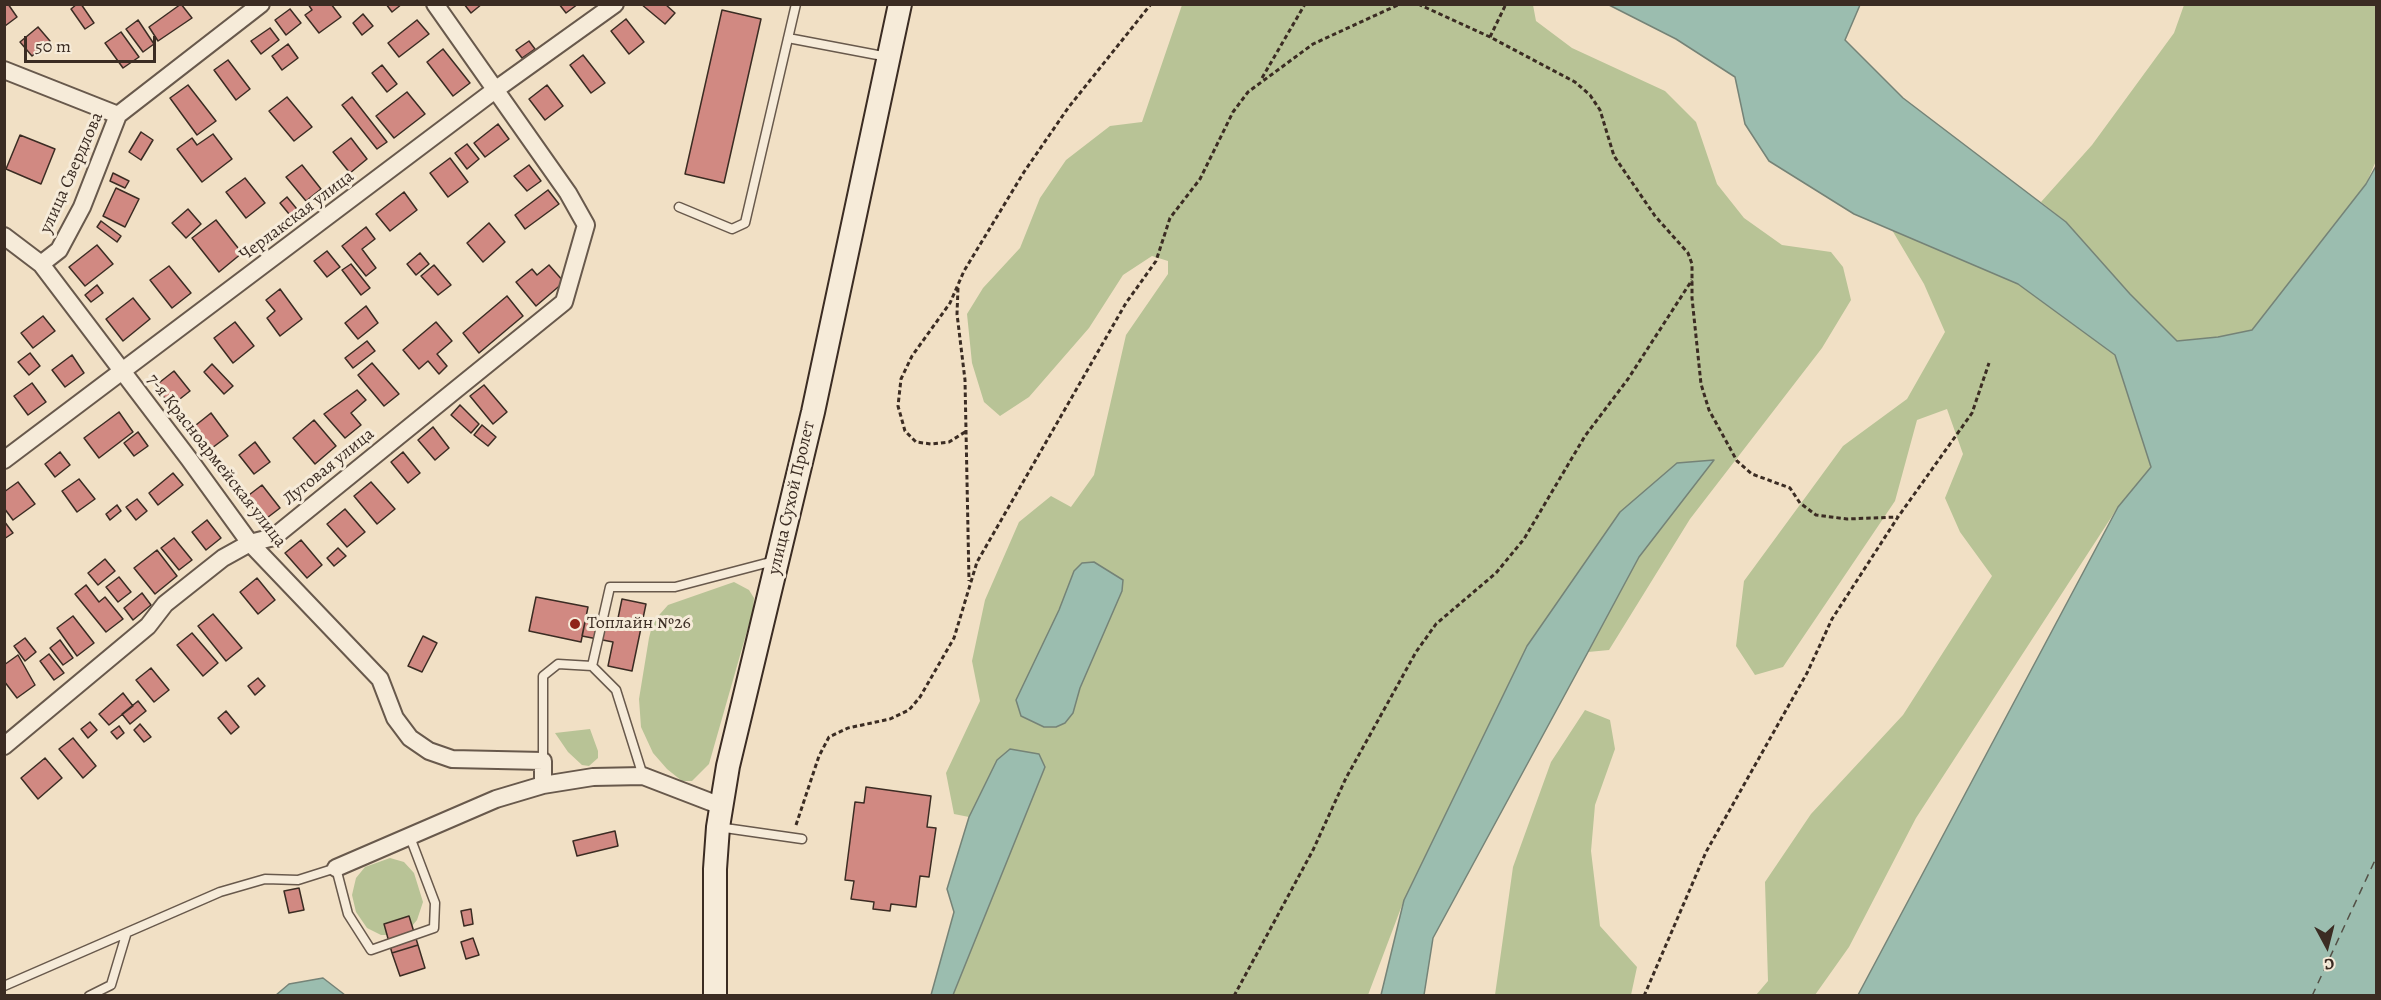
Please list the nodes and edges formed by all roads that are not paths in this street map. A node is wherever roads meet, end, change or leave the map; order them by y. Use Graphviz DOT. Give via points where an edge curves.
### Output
graph roads {
  1 [pos="261,4"];
  2 [pos="435,4"];
  3 [pos="615,4"];
  4 [pos="796,4"];
  5 [pos="900,4"];
  6 [pos="788,38"];
  7 [pos="889,57"];
  8 [pos="4,70"];
  9 [pos="495,90"];
  10 [pos="118,115"];
  11 [pos="679,207"];
  12 [pos="4,236"];
  13 [pos="40,264"];
  14 [pos="123,372"];
  15 [pos="4,460"];
  16 [pos="250,543"];
  17 [pos="777,560"];
  18 [pos="592,666"];
  19 [pos="4,746"];
  20 [pos="543,761"];
  21 [pos="643,776"];
  22 [pos="543,784"];
  23 [pos="720,816"];
  24 [pos="410,837"];
  25 [pos="802,839"];
  26 [pos="336,868"];
  27 [pos="126,934"];
  28 [pos="4,986"];
  29 [pos="89,996"];
  30 [pos="715,996"];
  1 -- 10 [label="street, улица Свердлова"];
  2 -- 9 [label="street"];
  3 -- 9 [label="street, Черлакская улица"];
  4 -- 6 [label="lane"];
  5 -- 7 [label="main road, улица Сухой Пролет"];
  6 -- 7 [label="lane"];
  6 -- 11 [label="lane" via="745,223 732,229"];
  7 -- 17 [label="main road, улица Сухой Пролет"];
  8 -- 10 [label="street"];
  9 -- 14 [label="street, Черлакская улица"];
  9 -- 16 [label="street, Луговая улица" via="586,225 564,302 274,537"];
  10 -- 13 [label="street, улица Свердлова" via="82,207 59,250"];
  12 -- 13 [label="street, улица Свердлова"];
  13 -- 14 [label="street, 7-я Красноармейская улица"];
  14 -- 15 [label="street, Черлакская улица"];
  14 -- 16 [label="street, 7-я Красноармейская улица"];
  16 -- 19 [label="street, Луговая улица" via="223,558 165,604 148,626"];
  16 -- 20 [label="street, 7-я Красноармейская улица" via="380,679 395,718 410,738 429,751 453,759"];
  17 -- 18 [label="lane" via="675,587 610,587"];
  17 -- 23 [label="main road, улица Сухой Пролет"];
  18 -- 20 [label="lane" via="558,664 543,676"];
  18 -- 21 [label="lane" via="616,690"];
  20 -- 22 [label="street"];
  21 -- 22 [label="street"];
  21 -- 23 [label="street"];
  22 -- 24 [label="street" via="495,799"];
  23 -- 25 [label="lane"];
  23 -- 30 [label="main road, улица Сухой Пролет" via="713,917"];
  24 -- 26 [label="street"];
  24 -- 26 [label="lane" via="435,903 434,928 371,950 348,914"];
  26 -- 27 [label="lane" via="298,880 265,879 220,892"];
  27 -- 28 [label="lane"];
  27 -- 29 [label="lane" via="111,985"];
}
